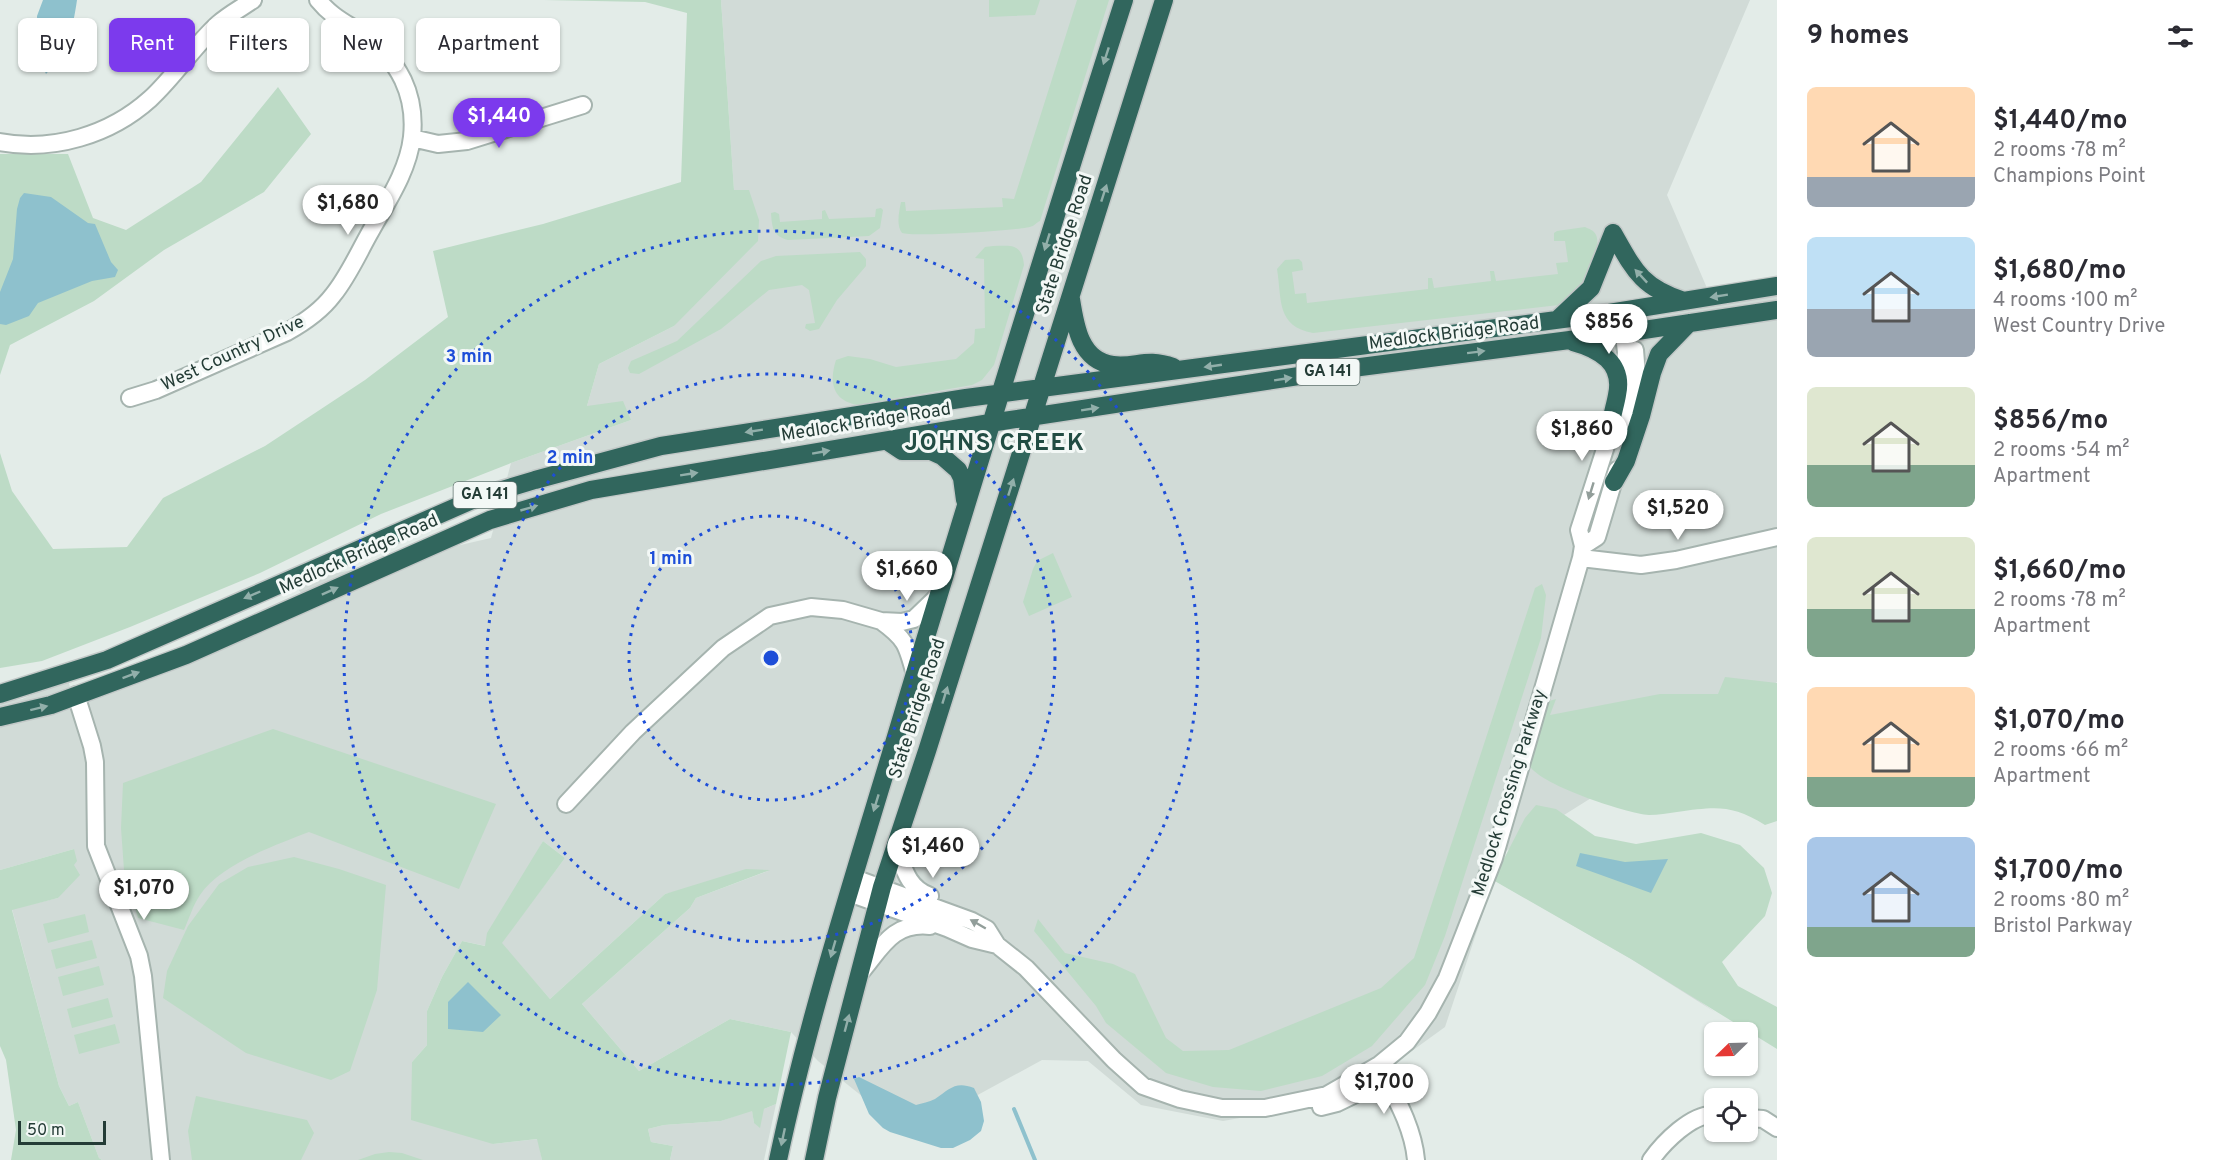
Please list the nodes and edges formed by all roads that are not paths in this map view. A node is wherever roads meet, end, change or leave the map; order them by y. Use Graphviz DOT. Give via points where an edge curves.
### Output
graph roads {
  1 [pos="253,0"];
  2 [pos="318,0"];
  3 [pos="1124,0"];
  4 [pos="1164,0"];
  5 [pos="583,105"];
  6 [pos="412,138"];
  7 [pos="0,142"];
  8 [pos="1777,286"];
  9 [pos="1070,297"];
  10 [pos="1686,301"];
  11 [pos="1626,310"];
  12 [pos="1777,310"];
  13 [pos="1557,320"];
  14 [pos="1689,323"];
  15 [pos="1628,332"];
  16 [pos="1565,341"];
  17 [pos="1183,370"];
  18 [pos="1041,389"];
  19 [pos="999,394"];
  20 [pos="130,398"];
  21 [pos="1032,418"];
  22 [pos="990,423"];
  23 [pos="1611,428"];
  24 [pos="887,441"];
  25 [pos="1614,482"];
  26 [pos="966,505"];
  27 [pos="1777,537"];
  28 [pos="1582,552"];
  29 [pos="939,595"];
  30 [pos="881,621"];
  31 [pos="60,675"];
  32 [pos="915,675"];
  33 [pos="0,681"];
  34 [pos="0,694"];
  35 [pos="76,695"];
  36 [pos="0,717"];
  37 [pos="566,804"];
  38 [pos="896,848"];
  39 [pos="852,885"];
  40 [pos="880,895"];
  41 [pos="949,920"];
  42 [pos="861,972"];
  43 [pos="1379,1065"];
  44 [pos="1393,1092"];
  45 [pos="1294,1102"];
  46 [pos="1704,1116"];
  47 [pos="1758,1119"];
  48 [pos="1777,1128"];
  49 [pos="161,1160"];
  50 [pos="778,1160"];
  51 [pos="814,1160"];
  52 [pos="1416,1160"];
  53 [pos="1651,1160"];
  1 -- 7 [label="street" via="221,21 132,114 76,140 41,145"];
  2 -- 6 [label="street, West Country Drive" via="341,22 372,40 395,65 410,100"];
  3 -- 19 [label="highway, State Bridge Road, one-way"];
  9 -- 4 [label="highway, State Bridge Road, one-way"];
  5 -- 6 [label="street" via="467,141 438,144"];
  6 -- 20 [label="street, West Country Drive" via="400,177 343,281 321,309 287,332"];
  8 -- 10 [label="highway, Medlock Bridge Road / GA 141, one-way"];
  9 -- 17 [label="highway" via="1077,335 1094,358 1113,365 1158,361"];
  9 -- 18 [label="highway, State Bridge Road"];
  10 -- 11 [label="highway, Medlock Bridge Road / GA 141"];
  10 -- 13 [label="highway, one-way" via="1666,295 1646,282 1633,268 1613,232 1591,288"];
  11 -- 13 [label="highway, Medlock Bridge Road / GA 141"];
  11 -- 15 [label="street, Medlock Crossing Parkway"];
  12 -- 14 [label="highway, Medlock Bridge Road / GA 141"];
  13 -- 17 [label="highway, Medlock Bridge Road / GA 141, one-way"];
  14 -- 15 [label="highway, Medlock Bridge Road / GA 141"];
  14 -- 25 [label="highway" via="1659,354 1626,461"];
  15 -- 16 [label="highway, Medlock Bridge Road / GA 141"];
  15 -- 23 [label="street, Medlock Crossing Parkway" via="1624,390"];
  15 -- 25 [label="street, Medlock Crossing Parkway" via="1638,376"];
  21 -- 16 [label="highway, Medlock Bridge Road / GA 141, one-way" via="1345,369"];
  16 -- 23 [label="highway" via="1601,352 1615,371 1618,386"];
  17 -- 18 [label="highway, Medlock Bridge Road / GA 141"];
  18 -- 19 [label="highway, Medlock Bridge Road / GA 141"];
  18 -- 21 [label="highway, State Bridge Road"];
  19 -- 22 [label="highway, State Bridge Road"];
  19 -- 31 [label="highway, Medlock Bridge Road / GA 141, one-way" via="660,446 535,480 479,497 107,660"];
  21 -- 22 [label="highway, Medlock Bridge Road / GA 141"];
  38 -- 21 [label="highway, State Bridge Road, one-way"];
  22 -- 24 [label="highway, Medlock Bridge Road / GA 141"];
  22 -- 26 [label="highway, State Bridge Road"];
  23 -- 28 [label="street, Medlock Crossing Parkway, one-way" via="1579,530"];
  24 -- 26 [label="highway" via="902,452 931,451 951,463 962,478"];
  35 -- 24 [label="highway, Medlock Bridge Road / GA 141, one-way" via="186,655 490,520 591,490"];
  25 -- 28 [label="street, Medlock Crossing Parkway" via="1597,537"];
  26 -- 29 [label="highway, State Bridge Road"];
  27 -- 28 [label="street" via="1641,565"];
  28 -- 43 [label="street, Medlock Crossing Parkway" via="1494,858 1458,954 1428,1014 1407,1041"];
  29 -- 30 [label="street" via="914,619"];
  29 -- 32 [label="highway, State Bridge Road"];
  30 -- 32 [label="street" via="906,644"];
  30 -- 37 [label="street" via="843,610 811,607 771,616 723,648 633,732"];
  31 -- 33 [label="highway, Medlock Bridge Road" via="48,673"];
  31 -- 34 [label="highway, Medlock Bridge Road / GA 141"];
  32 -- 39 [label="highway, State Bridge Road, one-way"];
  36 -- 35 [label="highway, Medlock Bridge Road / GA 141, one-way"];
  35 -- 49 [label="street" via="95,762 96,846 139,956 143,976"];
  38 -- 40 [label="highway, State Bridge Road"];
  38 -- 41 [label="street, Medlock Crossing Parkway" via="909,881 918,890 946,902"];
  39 -- 40 [label="street, Medlock Crossing Parkway"];
  39 -- 50 [label="highway, State Bridge Road, one-way" via="811,1024"];
  40 -- 41 [label="street, Medlock Crossing Parkway"];
  40 -- 42 [label="highway, State Bridge Road"];
  41 -- 42 [label="street, Medlock Crossing Parkway" via="892,934"];
  41 -- 45 [label="street, Medlock Crossing Parkway" via="972,939 997,945 1026,968 1143,1086 1222,1108 1265,1108"];
  51 -- 42 [label="highway, State Bridge Road, one-way"];
  43 -- 44 [label="street"];
  43 -- 45 [label="street, Medlock Crossing Parkway" via="1327,1095"];
  44 -- 45 [label="street, Medlock Crossing Parkway" via="1372,1086 1321,1107"];
  44 -- 52 [label="street" via="1407,1122"];
  46 -- 53 [label="street" via="1664,1143"];
  47 -- 48 [label="street"];
}
